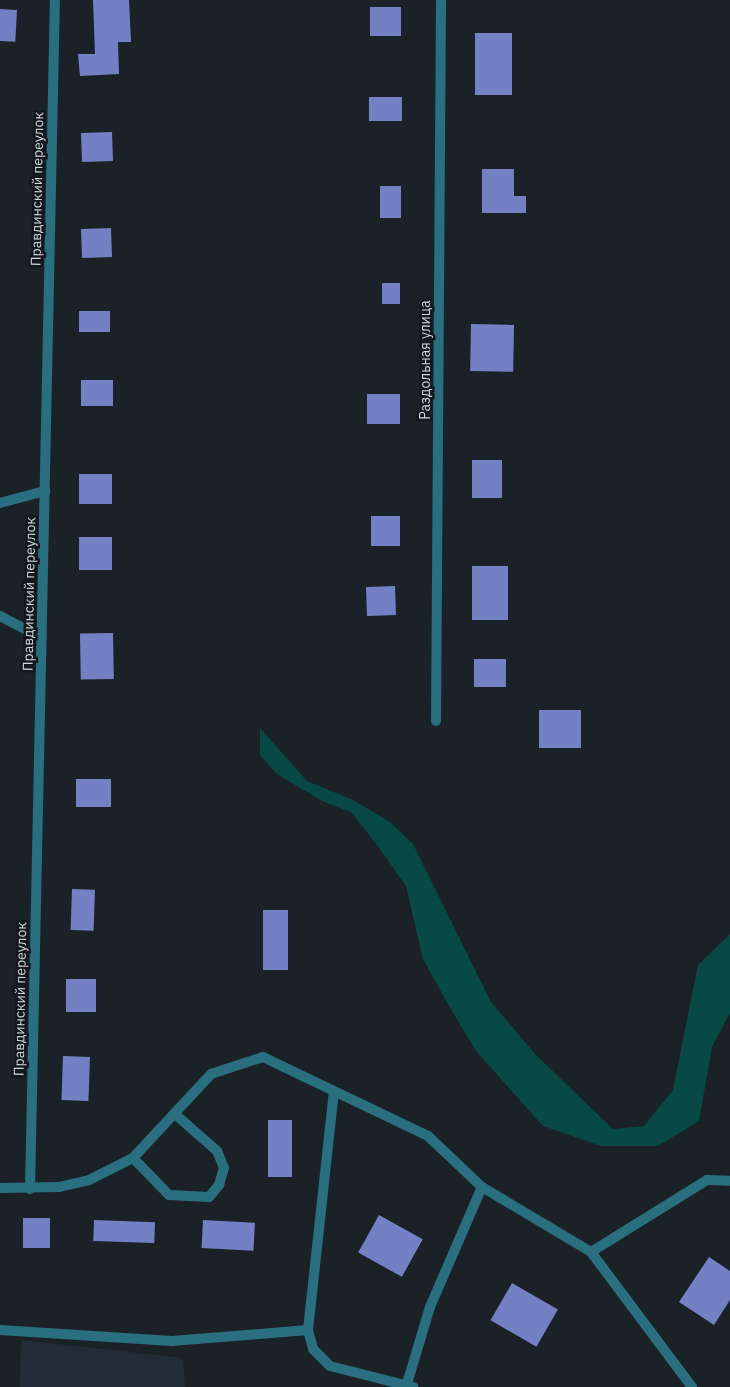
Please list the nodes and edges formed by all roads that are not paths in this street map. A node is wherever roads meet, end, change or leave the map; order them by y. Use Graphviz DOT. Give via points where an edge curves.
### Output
graph roads {
  1 [pos="55,0"];
  2 [pos="441,0"];
  3 [pos="44,491"];
  4 [pos="0,503"];
  5 [pos="0,616"];
  6 [pos="42,638"];
  7 [pos="436,721"];
  8 [pos="334,1091"];
  9 [pos="175,1114"];
  10 [pos="133,1158"];
  11 [pos="730,1181"];
  12 [pos="482,1187"];
  13 [pos="0,1188"];
  14 [pos="30,1189"];
  15 [pos="591,1252"];
  16 [pos="0,1330"];
  17 [pos="308,1330"];
  18 [pos="408,1386"];
  19 [pos="692,1387"];
  1 -- 3 [label="street, Правдинский переулок"];
  2 -- 7 [label="street, Раздольная улица"];
  3 -- 4 [label="street"];
  3 -- 6 [label="street, Правдинский переулок"];
  5 -- 6 [label="street"];
  6 -- 14 [label="street, Правдинский переулок"];
  8 -- 9 [label="street" via="263,1057 211,1074"];
  8 -- 12 [label="street" via="428,1136"];
  8 -- 17 [label="street"];
  9 -- 10 [label="street"];
  9 -- 10 [label="street" via="217,1151 224,1168 219,1185 208,1197 169,1195"];
  10 -- 14 [label="street" via="89,1180"];
  11 -- 15 [label="street" via="707,1180"];
  12 -- 15 [label="street"];
  12 -- 18 [label="street" via="430,1307"];
  13 -- 14 [label="street"];
  15 -- 19 [label="street"];
  16 -- 17 [label="street" via="172,1341"];
  17 -- 18 [label="street" via="313,1349 330,1366"];
}
